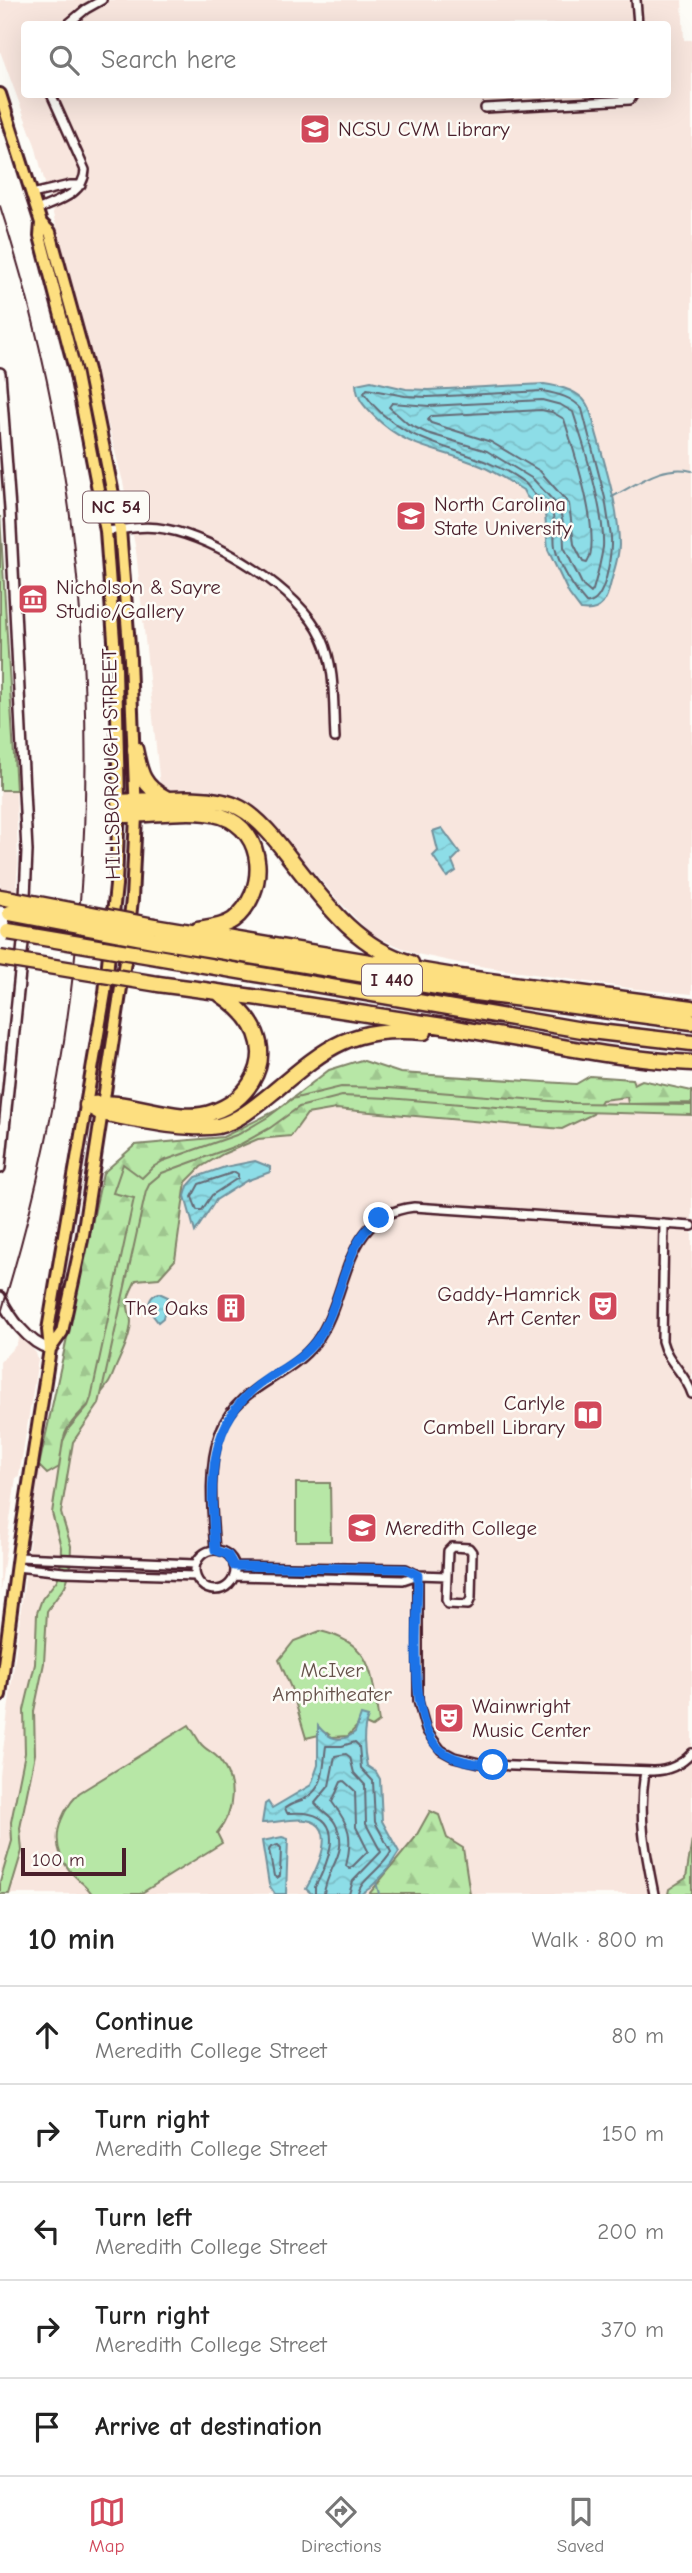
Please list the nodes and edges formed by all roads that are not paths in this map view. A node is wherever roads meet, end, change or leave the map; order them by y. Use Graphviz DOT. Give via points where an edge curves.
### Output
graph roads {
  1 [pos="102,0"];
  2 [pos="636,0"];
  3 [pos="72,21"];
  4 [pos="638,21"];
  5 [pos="0,94"];
  6 [pos="53,98"];
  7 [pos="631,98"];
  8 [pos="485,108"];
  9 [pos="81,185"];
  10 [pos="32,194"];
  11 [pos="37,210"];
  12 [pos="41,223"];
  13 [pos="0,373"];
  14 [pos="120,529"];
  15 [pos="106,531"];
  16 [pos="335,738"];
  17 [pos="135,749"];
  18 [pos="167,798"];
  19 [pos="119,809"];
  20 [pos="135,809"];
  21 [pos="6,905"];
  22 [pos="4,932"];
  23 [pos="186,932"];
  24 [pos="153,933"];
  25 [pos="0,958"];
  26 [pos="460,977"];
  27 [pos="216,991"];
  28 [pos="692,1006"];
  29 [pos="692,1022"];
  30 [pos="514,1040"];
  31 [pos="692,1043"];
  32 [pos="655,1061"];
  33 [pos="692,1063"];
  34 [pos="692,1072"];
  35 [pos="87,1105"];
  36 [pos="3,1107"];
  37 [pos="103,1107"];
  38 [pos="0,1168"];
  39 [pos="664,1224"];
  40 [pos="692,1226"];
  41 [pos="0,1297"];
  42 [pos="50,1349"];
  43 [pos="692,1394"];
  44 [pos="215,1550"];
  45 [pos="17,1562"];
  46 [pos="165,1563"];
  47 [pos="195,1564"];
  48 [pos="234,1566"];
  49 [pos="297,1566"];
  50 [pos="165,1574"];
  51 [pos="418,1575"];
  52 [pos="195,1576"];
  53 [pos="234,1576"];
  54 [pos="447,1576"];
  55 [pos="297,1577"];
  56 [pos="2,1668"];
  57 [pos="0,1695"];
  58 [pos="692,1753"];
  59 [pos="645,1771"];
  60 [pos="654,1894"];
  1 -- 3 [label="street"];
  2 -- 4 [label="street"];
  5 -- 10 [label="main road, HILLSBOROUGH STREET / NC 54"];
  6 -- 9 [label="street" via="85,170"];
  7 -- 8 [label="street"];
  9 -- 10 [label="street"];
  9 -- 11 [label="street" via="73,194"];
  10 -- 11 [label="main road, HILLSBOROUGH STREET / NC 54"];
  11 -- 12 [label="main road, HILLSBOROUGH STREET / NC 54"];
  12 -- 14 [label="main road, HILLSBOROUGH STREET / NC 54" via="50,232 88,370"];
  12 -- 15 [label="main road, HILLSBOROUGH STREET / NC 54" via="40,236 75,370"];
  13 -- 36 [label="street" via="26,827 23,943"];
  14 -- 15 [label="street"];
  14 -- 16 [label="street" via="163,528 193,537 279,585 294,599 309,615 329,658"];
  14 -- 17 [label="main road, HILLSBOROUGH STREET / NC 54"];
  15 -- 19 [label="main road, HILLSBOROUGH STREET / NC 54"];
  17 -- 18 [label="highway" via="140,772 151,791"];
  17 -- 20 [label="main road, HILLSBOROUGH STREET / NC 54"];
  18 -- 20 [label="highway"];
  18 -- 26 [label="highway" via="215,801 240,808 274,837 355,935 398,959"];
  19 -- 20 [label="highway"];
  19 -- 35 [label="main road, HILLSBOROUGH STREET / NC 54" via="108,964"];
  20 -- 23 [label="highway" via="221,816 237,825 253,845 259,877 250,904 231,922"];
  20 -- 37 [label="main road, HILLSBOROUGH STREET / NC 54" via="128,940"];
  21 -- 24 [label="highway, I 440, bridge"];
  22 -- 31 [label="highway, I 440, bridge" via="569,1028"];
  23 -- 24 [label="highway"];
  23 -- 26 [label="highway"];
  24 -- 29 [label="highway, I 440" via="468,992"];
  25 -- 27 [label="highway, bridge"];
  26 -- 28 [label="highway"];
  27 -- 30 [label="highway"];
  27 -- 37 [label="highway" via="239,1008 256,1032 257,1067 239,1100 195,1116"];
  30 -- 32 [label="highway"];
  30 -- 37 [label="highway" via="392,1030 350,1039 327,1049 261,1103 217,1126 195,1126"];
  32 -- 33 [label="highway"];
  32 -- 34 [label="highway"];
  35 -- 37 [label="highway"];
  35 -- 42 [label="main road, HILLSBOROUGH STREET" via="48,1331"];
  36 -- 38 [label="street"];
  37 -- 42 [label="main road, HILLSBOROUGH STREET" via="76,1273 62,1332"];
  39 -- 40 [label="street"];
  39 -- 43 [label="street" via="662,1341"];
  39 -- 44 [label="street" via="414,1207 373,1222 358,1242 316,1342 298,1361 248,1393 220,1432 213,1486"];
  41 -- 42 [label="street" via="16,1323"];
  42 -- 45 [label="main road, HILLSBOROUGH STREET"];
  44 -- 47 [label="street" via="203,1554"];
  44 -- 48 [label="street" via="228,1555"];
  45 -- 46 [label="street"];
  45 -- 50 [label="street" via="64,1572"];
  45 -- 56 [label="main road, HILLSBOROUGH STREET"];
  46 -- 47 [label="street"];
  46 -- 50 [label="street"];
  47 -- 52 [label="street"];
  48 -- 49 [label="street"];
  48 -- 53 [label="street"];
  49 -- 51 [label="street" via="406,1569"];
  49 -- 55 [label="street"];
  50 -- 52 [label="street"];
  51 -- 54 [label="street"];
  51 -- 55 [label="street" via="403,1580"];
  51 -- 59 [label="street" via="418,1701 426,1730 441,1751 488,1765"];
  52 -- 53 [label="street" via="202,1586 214,1591 227,1587"];
  53 -- 55 [label="street"];
  54 -- 54 [label="street" via="448,1604 468,1605 469,1548 448,1551"];
  56 -- 57 [label="main road, HILLSBOROUGH STREET"];
  58 -- 59 [label="street" via="674,1768"];
  59 -- 60 [label="street" via="640,1812"];
}
